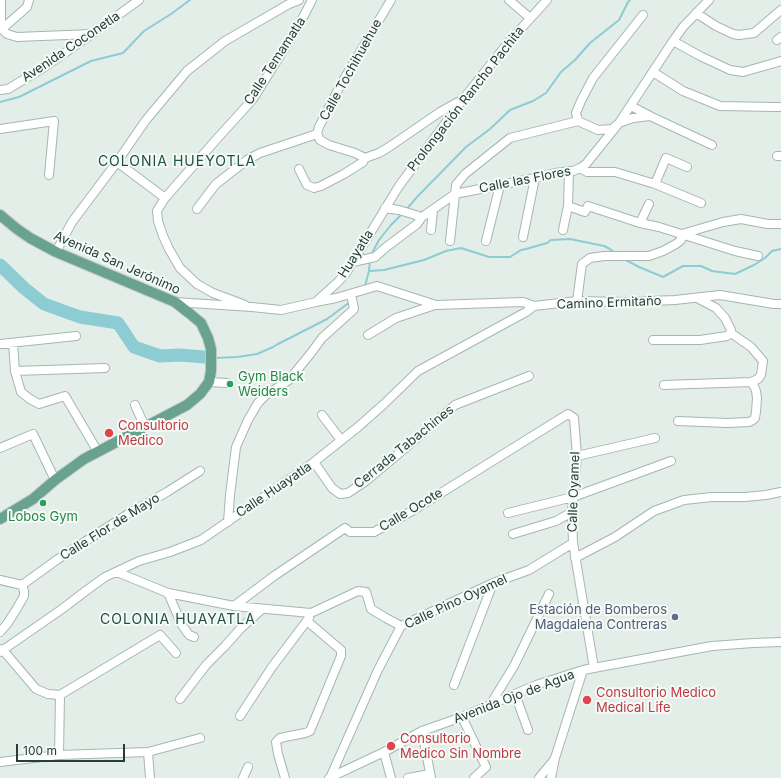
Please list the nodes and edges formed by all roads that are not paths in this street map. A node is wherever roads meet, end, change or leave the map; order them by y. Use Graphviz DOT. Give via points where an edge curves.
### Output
graph roads {
  1 [pos="1,0"];
  2 [pos="29,0"];
  3 [pos="139,0"];
  4 [pos="299,0"];
  5 [pos="312,0"];
  6 [pos="509,0"];
  7 [pos="547,0"];
  8 [pos="709,0"];
  9 [pos="389,1"];
  10 [pos="781,10"];
  11 [pos="696,13"];
  12 [pos="643,15"];
  13 [pos="530,18"];
  14 [pos="2,29"];
  15 [pos="92,34"];
  16 [pos="673,41"];
  17 [pos="781,61"];
  18 [pos="653,72"];
  19 [pos="0,90"];
  20 [pos="464,98"];
  21 [pos="631,106"];
  22 [pos="781,106"];
  23 [pos="650,116"];
  24 [pos="578,122"];
  25 [pos="619,123"];
  26 [pos="0,129"];
  27 [pos="317,134"];
  28 [pos="712,145"];
  29 [pos="365,158"];
  30 [pos="117,162"];
  31 [pos="687,167"];
  32 [pos="580,168"];
  33 [pos="298,170"];
  34 [pos="569,171"];
  35 [pos="49,175"];
  36 [pos="535,178"];
  37 [pos="655,184"];
  38 [pos="500,185"];
  39 [pos="455,194"];
  40 [pos="165,198"];
  41 [pos="701,203"];
  42 [pos="649,204"];
  43 [pos="387,205"];
  44 [pos="568,206"];
  45 [pos="197,209"];
  46 [pos="433,210"];
  47 [pos="0,216"];
  48 [pos="422,217"];
  49 [pos="640,223"];
  50 [pos="781,224"];
  51 [pos="431,230"];
  52 [pos="563,230"];
  53 [pos="681,234"];
  54 [pos="523,236"];
  55 [pos="450,241"];
  56 [pos="486,241"];
  57 [pos="56,252"];
  58 [pos="758,256"];
  59 [pos="353,262"];
  60 [pos="351,294"];
  61 [pos="698,298"];
  62 [pos="576,301"];
  63 [pos="175,302"];
  64 [pos="316,302"];
  65 [pos="781,304"];
  66 [pos="436,305"];
  67 [pos="534,306"];
  68 [pos="252,307"];
  69 [pos="731,333"];
  70 [pos="368,335"];
  71 [pos="76,336"];
  72 [pos="653,340"];
  73 [pos="13,343"];
  74 [pos="0,344"];
  75 [pos="105,368"];
  76 [pos="15,371"];
  77 [pos="529,376"];
  78 [pos="209,382"];
  79 [pos="751,382"];
  80 [pos="227,383"];
  81 [pos="664,385"];
  82 [pos="135,405"];
  83 [pos="568,414"];
  84 [pos="322,415"];
  85 [pos="678,421"];
  86 [pos="145,426"];
  87 [pos="655,438"];
  88 [pos="341,440"];
  89 [pos="0,448"];
  90 [pos="98,452"];
  91 [pos="577,456"];
  92 [pos="671,461"];
  93 [pos="314,462"];
  94 [pos="200,471"];
  95 [pos="55,480"];
  96 [pos="781,492"];
  97 [pos="573,497"];
  98 [pos="572,512"];
  99 [pos="508,513"];
  100 [pos="0,519"];
  101 [pos="228,522"];
  102 [pos="513,534"];
  103 [pos="573,543"];
  104 [pos="575,558"];
  105 [pos="117,572"];
  106 [pos="0,580"];
  107 [pos="493,583"];
  108 [pos="22,586"];
  109 [pos="168,593"];
  110 [pos="549,594"];
  111 [pos="234,606"];
  112 [pos="262,609"];
  113 [pos="311,614"];
  114 [pos="307,621"];
  115 [pos="401,626"];
  116 [pos="0,632"];
  117 [pos="194,637"];
  118 [pos="781,642"];
  119 [pos="1,650"];
  120 [pos="176,653"];
  121 [pos="594,668"];
  122 [pos="583,670"];
  123 [pos="454,685"];
  124 [pos="515,694"];
  125 [pos="60,695"];
  126 [pos="180,699"];
  127 [pos="490,705"];
  128 [pos="240,716"];
  129 [pos="462,717"];
  130 [pos="528,730"];
  131 [pos="422,731"];
  132 [pos="200,738"];
  133 [pos="148,752"];
  134 [pos="384,752"];
  135 [pos="58,755"];
  136 [pos="555,758"];
  137 [pos="0,762"];
  138 [pos="248,767"];
  139 [pos="431,776"];
  140 [pos="150,778"];
  141 [pos="243,778"];
  142 [pos="285,778"];
  143 [pos="329,778"];
  144 [pos="392,778"];
  145 [pos="408,778"];
  146 [pos="474,778"];
  147 [pos="539,778"];
  148 [pos="551,778"];
  1 -- 14 [label="street"];
  2 -- 14 [label="street" via="27,7"];
  3 -- 15 [label="street, Avenida Coconetla"];
  4 -- 30 [label="street" via="225,41 187,71 146,120"];
  5 -- 40 [label="street, Calle Temamatla" via="253,99"];
  6 -- 13 [label="street"];
  7 -- 13 [label="street, Prolongación Rancho Pachita"];
  8 -- 11 [label="street, Calle las Flores"];
  9 -- 27 [label="street, Calle Tochihuehue" via="341,84"];
  10 -- 11 [label="street" via="754,33 738,35 716,26"];
  11 -- 16 [label="street, Calle las Flores"];
  12 -- 24 [label="street" via="593,78 576,113"];
  13 -- 20 [label="street, Prolongación Rancho Pachita"];
  14 -- 15 [label="street" via="17,38"];
  15 -- 19 [label="street, Avenida Coconetla" via="43,68 8,89"];
  16 -- 17 [label="street" via="730,70 743,72"];
  16 -- 18 [label="street, Calle las Flores"];
  18 -- 21 [label="street, Calle las Flores"];
  18 -- 22 [label="street" via="683,91 720,106"];
  20 -- 29 [label="street" via="389,147"];
  20 -- 43 [label="street, Prolongación Rancho Pachita"];
  21 -- 23 [label="street"];
  21 -- 25 [label="street, Calle las Flores"];
  23 -- 25 [label="street"];
  23 -- 28 [label="street"];
  24 -- 25 [label="street" via="598,130 612,129"];
  24 -- 39 [label="street" via="510,138 465,174 456,185"];
  25 -- 32 [label="street, Calle las Flores"];
  26 -- 35 [label="street" via="54,121"];
  27 -- 29 [label="street, Calle Tochihuehue" via="320,140 329,145"];
  27 -- 45 [label="street" via="260,153 247,160 216,184"];
  29 -- 33 [label="street" via="344,174 314,188 307,185"];
  30 -- 40 [label="street"];
  30 -- 57 [label="street" via="72,222"];
  31 -- 37 [label="street" via="666,158"];
  32 -- 34 [label="street, Calle las Flores"];
  32 -- 37 [label="street" via="587,172 615,172"];
  34 -- 36 [label="street, Calle las Flores"];
  34 -- 44 [label="street"];
  36 -- 38 [label="street, Calle las Flores"];
  36 -- 54 [label="street"];
  37 -- 41 [label="street"];
  38 -- 39 [label="street, Calle las Flores"];
  38 -- 56 [label="street"];
  39 -- 46 [label="street, Calle las Flores"];
  39 -- 55 [label="street"];
  40 -- 68 [label="street, Calle Temamatla" via="157,211 158,221 169,250 180,268 197,284 213,293"];
  42 -- 49 [label="street"];
  43 -- 48 [label="street"];
  43 -- 59 [label="street, Huayatla"];
  44 -- 49 [label="street" via="585,212 588,206"];
  44 -- 52 [label="street"];
  46 -- 48 [label="street, Calle las Flores"];
  46 -- 51 [label="street"];
  47 -- 57 [label="main road, Avenida San Jerónimo" via="30,238"];
  48 -- 59 [label="street, Calle las Flores" via="417,224 375,257"];
  49 -- 53 [label="street"];
  50 -- 53 [label="street" via="741,219"];
  53 -- 58 [label="street"];
  53 -- 62 [label="street" via="681,240 676,244 649,256 590,258 582,264"];
  57 -- 63 [label="main road, Avenida San Jerónimo"];
  59 -- 64 [label="street, Huayatla" via="338,282"];
  60 -- 64 [label="street, Camino Ermitaño"];
  60 -- 66 [label="street, Camino Ermitaño" via="377,286"];
  60 -- 101 [label="street" via="354,309 322,338 289,380 258,403 248,420 236,447"];
  61 -- 62 [label="street, Camino Ermitaño" via="625,302"];
  61 -- 65 [label="street, Camino Ermitaño" via="720,295"];
  61 -- 69 [label="street" via="716,308 725,318"];
  62 -- 67 [label="street, Camino Ermitaño"];
  63 -- 68 [label="street"];
  63 -- 78 [label="main road, Avenida San Jerónimo" via="201,323 208,338 212,359"];
  64 -- 68 [label="street, Camino Ermitaño" via="281,310"];
  66 -- 67 [label="street, Camino Ermitaño" via="523,302"];
  66 -- 70 [label="street" via="396,318"];
  67 -- 88 [label="street, Calle Huayatla" via="418,371"];
  69 -- 72 [label="street" via="727,336 700,340"];
  69 -- 79 [label="street" via="751,347 763,361 761,375"];
  71 -- 73 [label="street"];
  73 -- 74 [label="street"];
  73 -- 76 [label="street"];
  75 -- 76 [label="street"];
  76 -- 90 [label="street" via="21,392 38,404 65,396"];
  77 -- 93 [label="street, Cerrada Tabachines" via="455,404 403,450 348,493 340,494 332,488"];
  78 -- 80 [label="street"];
  78 -- 86 [label="main road" via="187,405"];
  79 -- 81 [label="street"];
  79 -- 85 [label="street" via="757,398 753,420 727,423"];
  82 -- 86 [label="street"];
  83 -- 91 [label="street, Calle Oyamel" via="574,418"];
  83 -- 111 [label="street, Calle Ocote" via="374,532 350,532 345,528"];
  84 -- 88 [label="street"];
  86 -- 90 [label="main road"];
  87 -- 91 [label="street"];
  88 -- 93 [label="street, Calle Huayatla"];
  89 -- 95 [label="street" via="33,434"];
  90 -- 95 [label="main road"];
  91 -- 97 [label="street, Calle Oyamel"];
  92 -- 97 [label="street"];
  93 -- 101 [label="street, Calle Huayatla"];
  94 -- 108 [label="street, Calle Flor de Mayo" via="58,559"];
  95 -- 100 [label="main road" via="33,499"];
  96 -- 104 [label="street" via="745,497 684,500 654,511 615,537"];
  97 -- 98 [label="street, Calle Oyamel"];
  97 -- 99 [label="street"];
  98 -- 102 [label="street" via="556,521"];
  98 -- 103 [label="street, Calle Oyamel"];
  101 -- 105 [label="street, Calle Huayatla" via="201,540 139,561"];
  103 -- 104 [label="street, Calle Oyamel"];
  103 -- 107 [label="street, Calle Pino Oyamel" via="529,570"];
  104 -- 121 [label="street, Calle Oyamel"];
  105 -- 109 [label="street"];
  105 -- 119 [label="street, Calle Huayatla" via="105,577"];
  106 -- 108 [label="street"];
  107 -- 115 [label="street, Calle Pino Oyamel"];
  107 -- 123 [label="street"];
  108 -- 116 [label="street" via="24,596"];
  109 -- 111 [label="street"];
  109 -- 117 [label="street" via="182,626"];
  110 -- 127 [label="street" via="514,666"];
  111 -- 112 [label="street"];
  112 -- 113 [label="street"];
  112 -- 126 [label="street" via="206,665"];
  113 -- 114 [label="street"];
  113 -- 115 [label="street" via="358,591 366,592 371,609"];
  114 -- 128 [label="street"];
  114 -- 142 [label="street" via="342,650 310,731 280,738 276,742"];
  115 -- 143 [label="street, Calle Pino Oyamel"];
  118 -- 121 [label="street, Avenida Ojo de Agua" via="712,646"];
  119 -- 125 [label="street" via="36,689"];
  120 -- 125 [label="street" via="160,635"];
  121 -- 122 [label="street, Avenida Ojo de Agua"];
  122 -- 124 [label="street, Avenida Ojo de Agua"];
  122 -- 136 [label="street"];
  124 -- 127 [label="street, Avenida Ojo de Agua"];
  124 -- 130 [label="street"];
  125 -- 135 [label="street"];
  127 -- 129 [label="street, Avenida Ojo de Agua"];
  129 -- 131 [label="street, Avenida Ojo de Agua"];
  129 -- 146 [label="street" via="486,767"];
  131 -- 134 [label="street, Avenida Ojo de Agua"];
  131 -- 139 [label="street"];
  132 -- 133 [label="street"];
  133 -- 135 [label="street"];
  133 -- 140 [label="street"];
  134 -- 143 [label="street, Avenida Ojo de Agua"];
  134 -- 144 [label="street"];
  135 -- 137 [label="street"];
  136 -- 147 [label="street"];
  136 -- 148 [label="street"];
  138 -- 141 [label="street"];
  139 -- 145 [label="street"];
}
